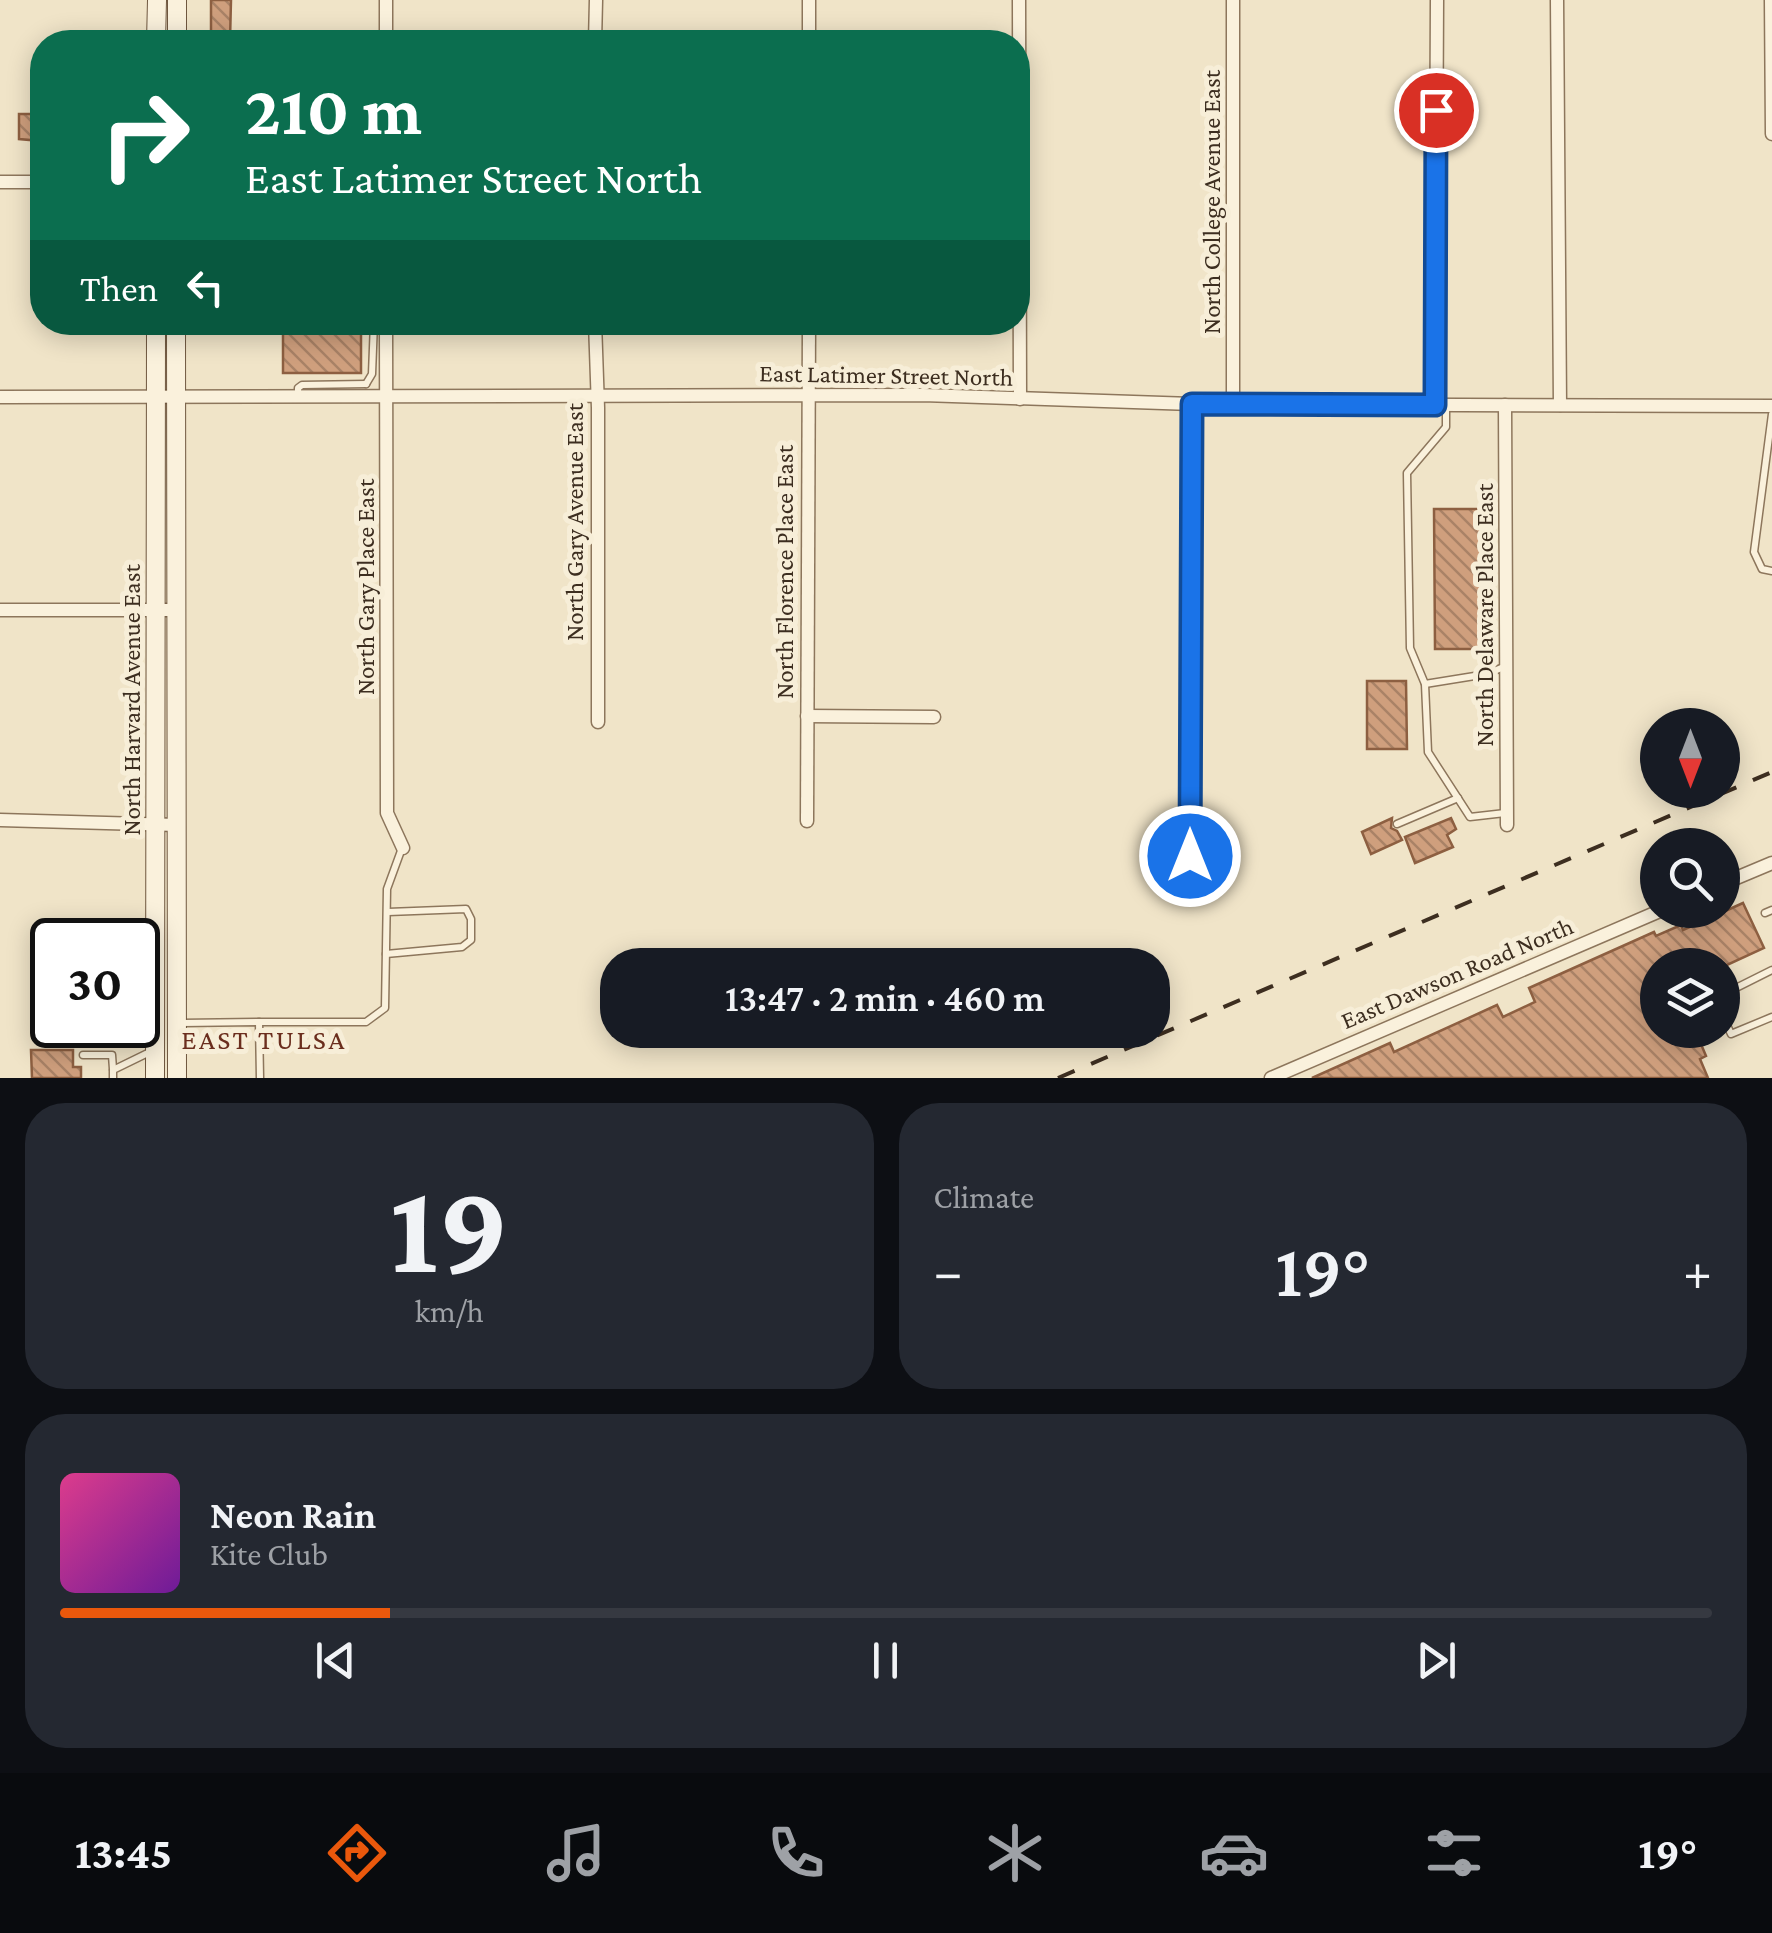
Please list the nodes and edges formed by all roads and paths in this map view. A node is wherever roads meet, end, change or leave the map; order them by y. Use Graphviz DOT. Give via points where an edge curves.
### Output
graph roads {
  1 [pos="156,0"];
  2 [pos="177,0"];
  3 [pos="386,0"];
  4 [pos="596,0"];
  5 [pos="809,0"];
  6 [pos="1019,0"];
  7 [pos="1233,0"];
  8 [pos="1437,0"];
  9 [pos="1557,0"];
  10 [pos="1772,0"];
  11 [pos="156,30"];
  12 [pos="177,30"];
  13 [pos="386,30"];
  14 [pos="596,30"];
  15 [pos="809,30"];
  16 [pos="1019,30"];
  17 [pos="1772,134"];
  18 [pos="0,182"];
  19 [pos="30,182"];
  20 [pos="156,335"];
  21 [pos="176,335"];
  22 [pos="374,335"];
  23 [pos="386,335"];
  24 [pos="594,335"];
  25 [pos="810,335"];
  26 [pos="1020,335"];
  27 [pos="366,389"];
  28 [pos="387,395"];
  29 [pos="596,395"];
  30 [pos="156,396"];
  31 [pos="176,396"];
  32 [pos="808,396"];
  33 [pos="0,397"];
  34 [pos="1020,398"];
  35 [pos="1192,404"];
  36 [pos="1233,405"];
  37 [pos="1441,405"];
  38 [pos="1506,405"];
  39 [pos="1560,405"];
  40 [pos="1772,410"];
  41 [pos="1772,571"];
  42 [pos="0,610"];
  43 [pos="155,610"];
  44 [pos="176,610"];
  45 [pos="1507,666"];
  46 [pos="1425,684"];
  47 [pos="807,716"];
  48 [pos="934,716"];
  49 [pos="598,722"];
  50 [pos="1458,798"];
  51 [pos="1507,819"];
  52 [pos="0,820"];
  53 [pos="807,821"];
  54 [pos="156,824"];
  55 [pos="1397,824"];
  56 [pos="176,825"];
  57 [pos="402,848"];
  58 [pos="1190,856"];
  59 [pos="1772,863"];
  60 [pos="1740,876"];
  61 [pos="388,912"];
  62 [pos="156,918"];
  63 [pos="1640,919"];
  64 [pos="386,954"];
  65 [pos="1772,970"];
  66 [pos="1740,986"];
  67 [pos="1772,1017"];
  68 [pos="259,1022"];
  69 [pos="176,1024"];
  70 [pos="160,1025"];
  71 [pos="1740,1030"];
  72 [pos="155,1049"];
  73 [pos="83,1055"];
  74 [pos="113,1074"];
  75 [pos="155,1078"];
  76 [pos="176,1078"];
  77 [pos="260,1078"];
  78 [pos="1271,1078"];
  1 -- 11 [label="main road"];
  2 -- 12 [label="main road"];
  3 -- 13 [label="street"];
  4 -- 14 [label="street"];
  5 -- 15 [label="street"];
  6 -- 16 [label="street"];
  7 -- 36 [label="street, North College Avenue East"];
  8 -- 37 [label="street"];
  9 -- 39 [label="street"];
  10 -- 17 [label="street"];
  18 -- 19 [label="street"];
  20 -- 30 [label="main road, North Harvard Avenue East"];
  21 -- 31 [label="main road, North Harvard Avenue East"];
  22 -- 27 [label="lane"];
  23 -- 28 [label="street, North Gary Place East"];
  24 -- 29 [label="street, North Gary Avenue East"];
  25 -- 32 [label="street, North Florence Place East"];
  26 -- 34 [label="street"];
  27 -- 28 [label="street, East Latimer Street North"];
  27 -- 31 [label="street, East Latimer Street North"];
  28 -- 29 [label="street, East Latimer Street North"];
  28 -- 57 [label="street, North Gary Place East" via="387,814"];
  29 -- 32 [label="street, East Latimer Street North"];
  29 -- 49 [label="street, North Gary Avenue East"];
  30 -- 31 [label="street, East Latimer Street North"];
  30 -- 33 [label="street, East Latimer Street North"];
  30 -- 43 [label="main road, North Harvard Avenue East"];
  31 -- 44 [label="main road, North Harvard Avenue East"];
  32 -- 34 [label="street, East Latimer Street North"];
  32 -- 47 [label="street, North Florence Place East"];
  34 -- 35 [label="street, East Latimer Street North"];
  35 -- 36 [label="street, East Latimer Street North"];
  35 -- 58 [label="street"];
  36 -- 37 [label="street, East Latimer Street North"];
  37 -- 38 [label="street, East Latimer Street North"];
  37 -- 46 [label="lane" via="1446,427 1407,473 1410,648"];
  38 -- 39 [label="street, East Latimer Street North"];
  38 -- 45 [label="street, North Delaware Place East"];
  39 -- 40 [label="street, East Latimer Street North"];
  40 -- 41 [label="lane" via="1754,552 1762,569"];
  42 -- 43 [label="street"];
  43 -- 44 [label="street"];
  43 -- 54 [label="main road, North Harvard Avenue East"];
  44 -- 56 [label="main road, North Harvard Avenue East"];
  45 -- 46 [label="lane"];
  45 -- 51 [label="street, North Delaware Place East"];
  46 -- 50 [label="lane" via="1428,752"];
  47 -- 48 [label="street"];
  47 -- 53 [label="street, North Florence Place East"];
  50 -- 51 [label="lane" via="1470,818"];
  50 -- 55 [label="lane"];
  52 -- 54 [label="street"];
  54 -- 56 [label="street"];
  54 -- 62 [label="main road, North Harvard Avenue East"];
  56 -- 69 [label="main road, North Harvard Avenue East"];
  57 -- 61 [label="lane" via="387,888"];
  59 -- 60 [label="street"];
  61 -- 64 [label="lane"];
  61 -- 64 [label="lane" via="466,909 472,940 462,947"];
  63 -- 78 [label="street, East Dawson Road North"];
  64 -- 68 [label="lane" via="385,1008 371,1020"];
  65 -- 66 [label="lane"];
  67 -- 71 [label="lane"];
  68 -- 69 [label="lane"];
  68 -- 77 [label="lane"];
  69 -- 70 [label="main road"];
  69 -- 76 [label="main road, North Harvard Avenue East"];
  72 -- 74 [label="lane"];
  72 -- 75 [label="main road, North Harvard Avenue East"];
  73 -- 74 [label="lane" via="112,1054"];
}
